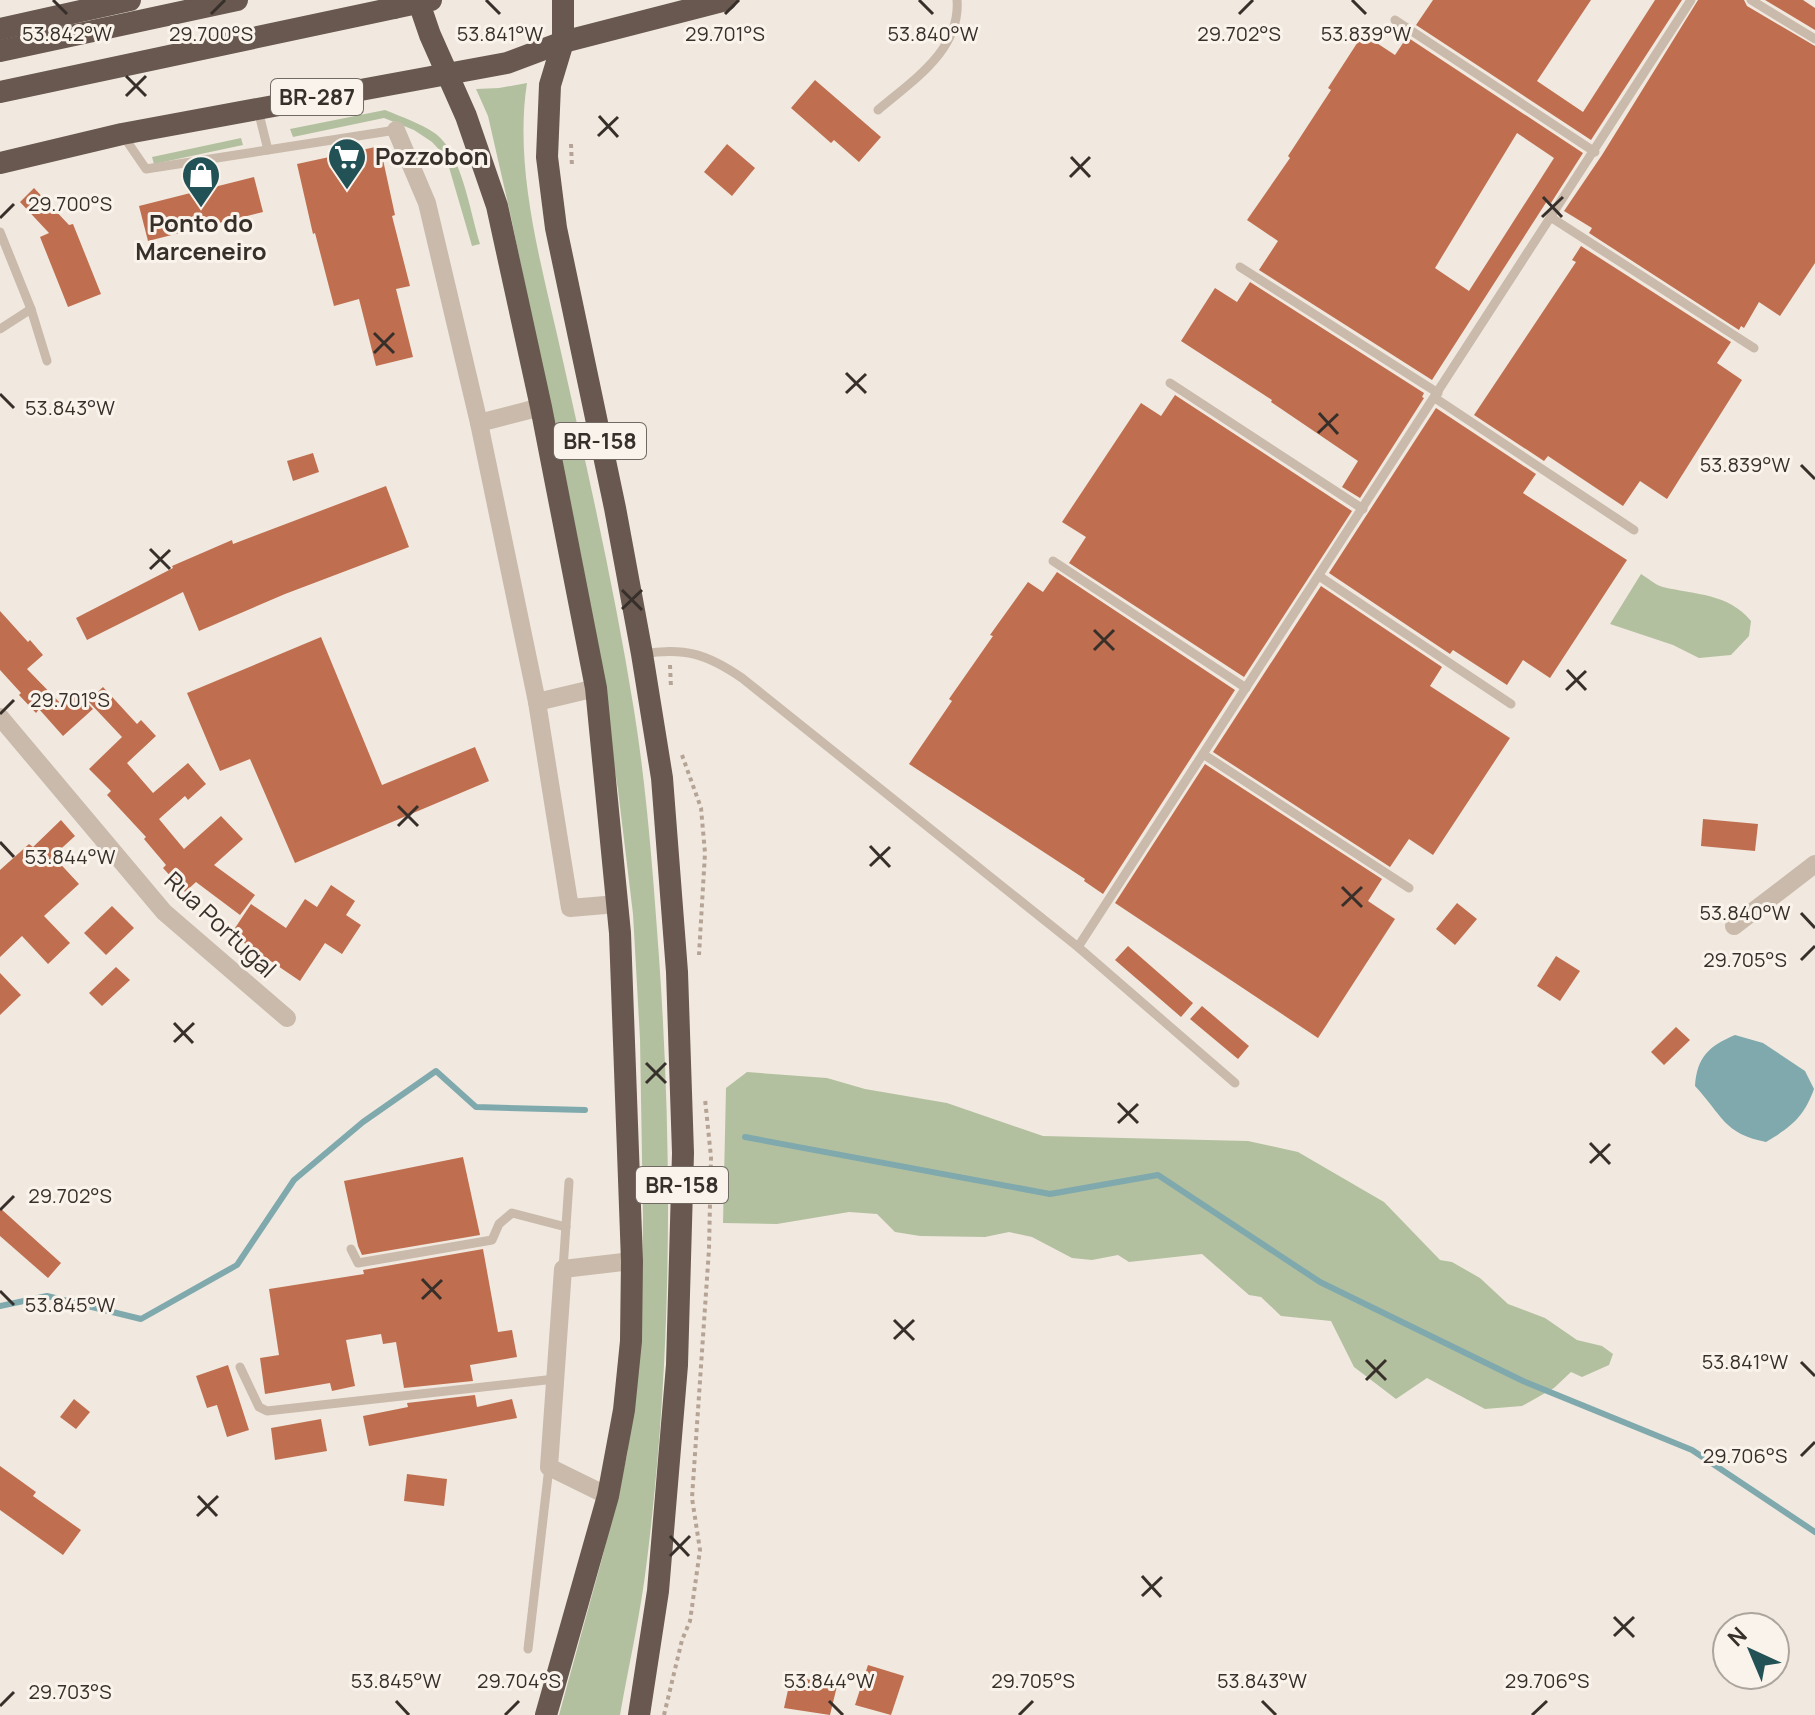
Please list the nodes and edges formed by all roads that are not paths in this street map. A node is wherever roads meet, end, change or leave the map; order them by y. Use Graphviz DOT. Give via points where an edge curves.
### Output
graph roads {
  1 [pos="130,0"];
  2 [pos="237,0"];
  3 [pos="418,0"];
  4 [pos="431,0"];
  5 [pos="563,0"];
  6 [pos="726,0"];
  7 [pos="957,0"];
  8 [pos="1691,0"];
  9 [pos="1751,0"];
  10 [pos="1395,20"];
  11 [pos="0,29"];
  12 [pos="1815,39"];
  13 [pos="563,42"];
  14 [pos="0,51"];
  15 [pos="449,73"];
  16 [pos="0,92"];
  17 [pos="258,109"];
  18 [pos="878,110"];
  19 [pos="396,130"];
  20 [pos="122,134"];
  21 [pos="268,150"];
  22 [pos="1595,152"];
  23 [pos="0,163"];
  24 [pos="1552,218"];
  25 [pos="0,233"];
  26 [pos="1240,267"];
  27 [pos="31,309"];
  28 [pos="0,329"];
  29 [pos="1754,348"];
  30 [pos="47,361"];
  31 [pos="1170,383"];
  32 [pos="1437,395"];
  33 [pos="541,407"];
  34 [pos="479,423"];
  35 [pos="1363,509"];
  36 [pos="1634,530"];
  37 [pos="1053,561"];
  38 [pos="1319,576"];
  39 [pos="642,654"];
  40 [pos="596,688"];
  41 [pos="1246,688"];
  42 [pos="537,702"];
  43 [pos="1511,704"];
  44 [pos="0,717"];
  45 [pos="1203,754"];
  46 [pos="1815,864"];
  47 [pos="1409,888"];
  48 [pos="617,904"];
  49 [pos="1734,926"];
  50 [pos="1078,947"];
  51 [pos="287,1018"];
  52 [pos="1235,1083"];
  53 [pos="569,1182"];
  54 [pos="566,1227"];
  55 [pos="351,1249"];
  56 [pos="632,1261"];
  57 [pos="563,1269"];
  58 [pos="240,1367"];
  59 [pos="555,1379"];
  60 [pos="549,1467"];
  61 [pos="608,1496"];
  62 [pos="528,1649"];
  63 [pos="546,1715"];
  64 [pos="639,1715"];
  1 -- 11 [label="highway"];
  2 -- 14 [label="highway"];
  3 -- 15 [label="highway, BR-158"];
  4 -- 16 [label="highway, bridge"];
  5 -- 13 [label="highway"];
  6 -- 13 [label="highway"];
  7 -- 18 [label="lane" via="955,23 942,51"];
  8 -- 22 [label="lane"];
  9 -- 12 [label="lane"];
  10 -- 22 [label="lane"];
  13 -- 15 [label="highway, BR-287" via="507,63"];
  13 -- 39 [label="highway, BR-158" via="550,85 547,157 556,228"];
  15 -- 17 [label="highway, BR-287"];
  15 -- 33 [label="highway, BR-158" via="497,206"];
  17 -- 20 [label="highway, BR-287"];
  17 -- 21 [label="lane"];
  19 -- 21 [label="lane"];
  19 -- 34 [label="street" via="427,203"];
  20 -- 21 [label="lane" via="146,169"];
  20 -- 23 [label="highway, BR-287"];
  22 -- 24 [label="lane"];
  24 -- 29 [label="lane"];
  24 -- 32 [label="lane"];
  25 -- 27 [label="lane"];
  26 -- 32 [label="lane"];
  27 -- 28 [label="lane"];
  27 -- 30 [label="lane"];
  31 -- 35 [label="lane"];
  32 -- 35 [label="lane"];
  32 -- 36 [label="lane"];
  33 -- 34 [label="street"];
  33 -- 40 [label="highway, BR-158"];
  34 -- 42 [label="street"];
  35 -- 38 [label="lane"];
  37 -- 41 [label="lane"];
  38 -- 41 [label="lane"];
  38 -- 43 [label="lane"];
  39 -- 50 [label="lane" via="689,653 731,670"];
  39 -- 64 [label="highway, BR-158" via="668,848 683,1153 677,1365 658,1591"];
  40 -- 42 [label="street"];
  40 -- 48 [label="highway, BR-158"];
  41 -- 45 [label="lane"];
  42 -- 48 [label="street" via="570,908"];
  44 -- 51 [label="street, Rua Portugal" via="164,912"];
  45 -- 47 [label="lane"];
  45 -- 50 [label="lane"];
  46 -- 49 [label="street"];
  48 -- 56 [label="highway, BR-158"];
  50 -- 52 [label="lane"];
  53 -- 54 [label="lane"];
  54 -- 55 [label="lane" via="512,1213 492,1240 358,1263"];
  54 -- 57 [label="lane"];
  56 -- 57 [label="street"];
  56 -- 61 [label="highway, BR-158" via="624,1410"];
  57 -- 59 [label="street"];
  58 -- 59 [label="lane" via="259,1407 267,1411"];
  59 -- 60 [label="street"];
  60 -- 61 [label="street"];
  60 -- 62 [label="lane"];
  61 -- 63 [label="highway, BR-158"];
}
